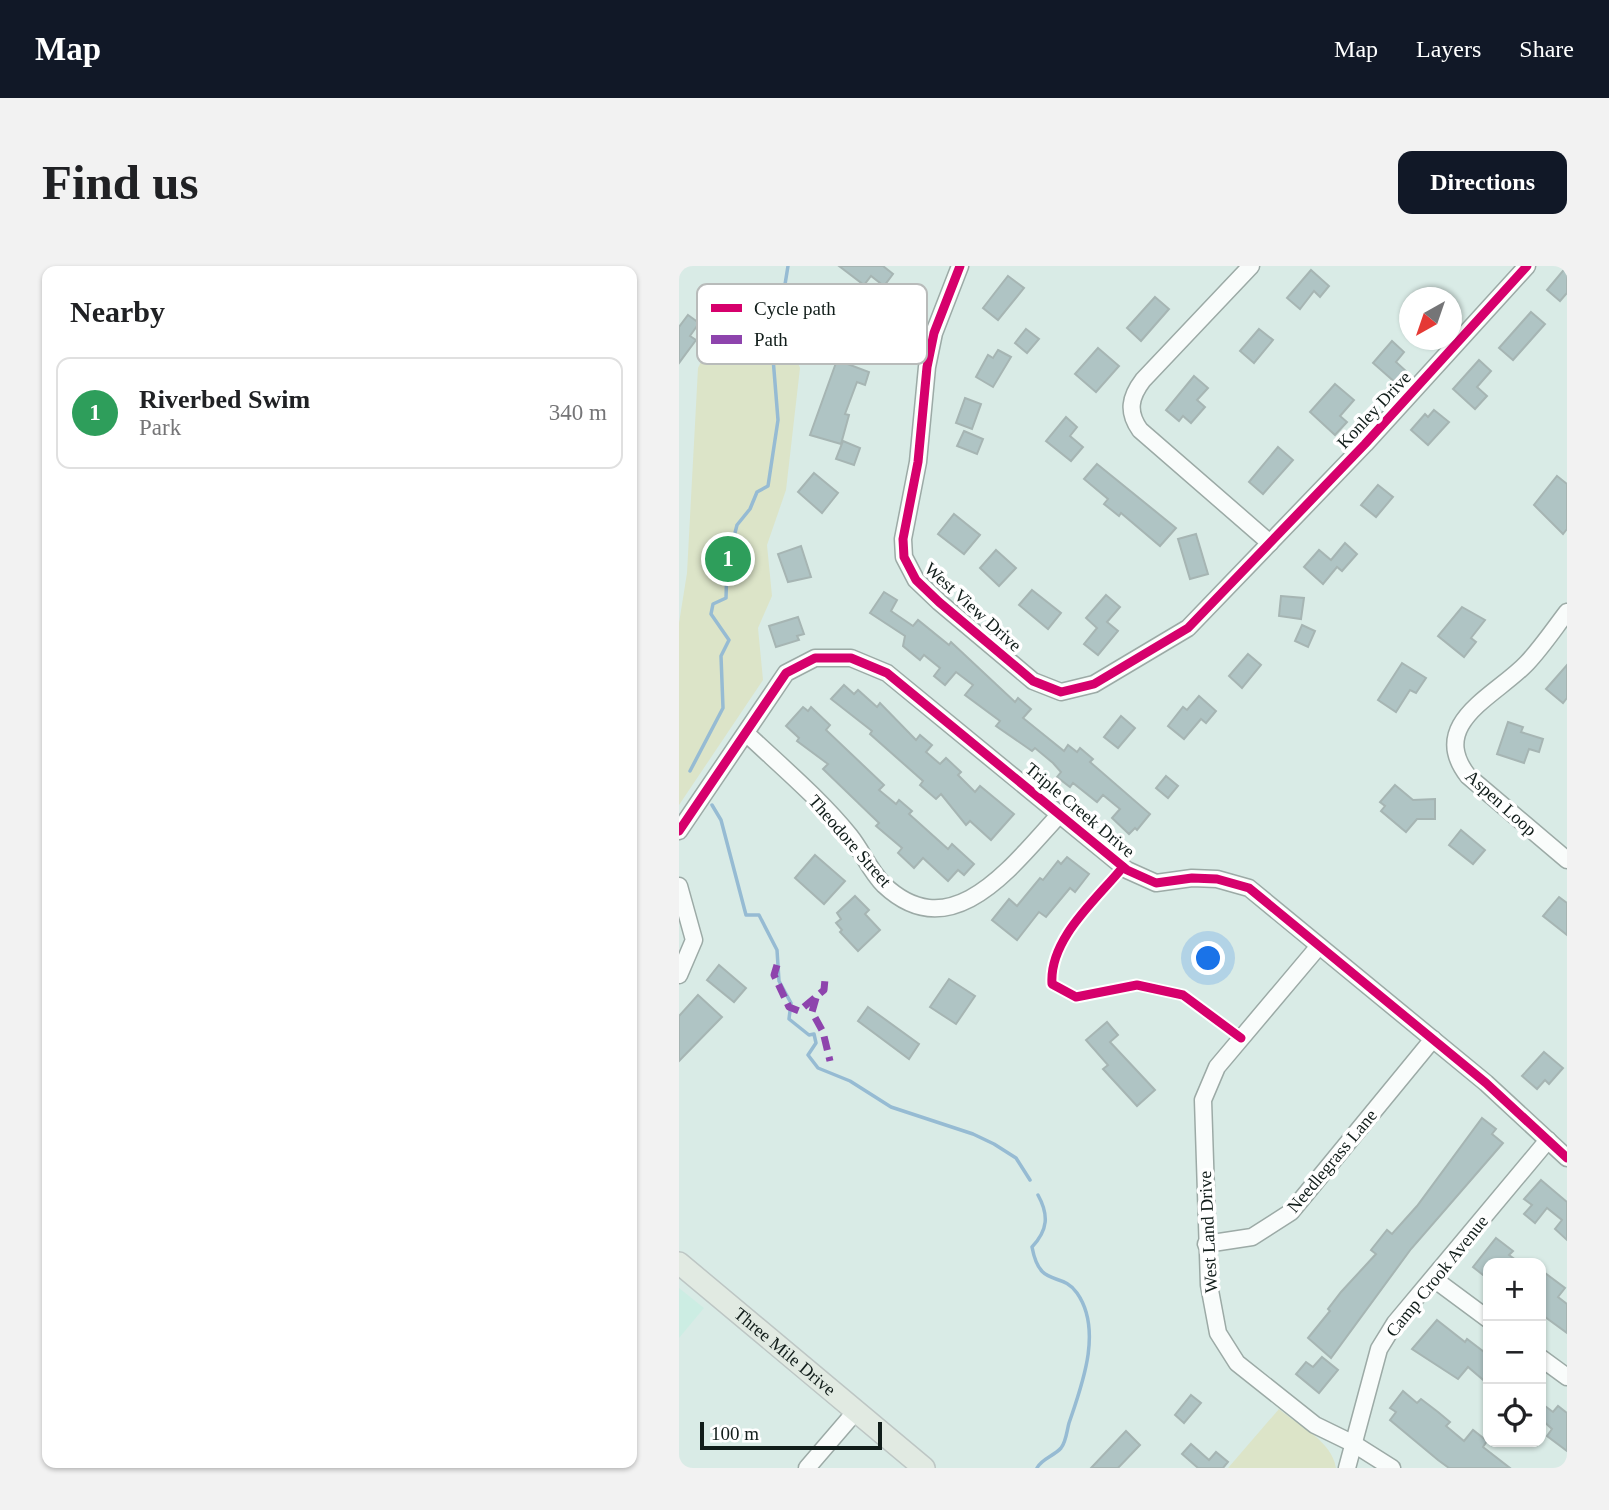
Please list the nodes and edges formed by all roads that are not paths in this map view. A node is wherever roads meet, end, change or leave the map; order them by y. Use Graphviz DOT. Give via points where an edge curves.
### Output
graph roads {
  1 [pos="960,266"];
  2 [pos="1251,266"];
  3 [pos="1527,266"];
  4 [pos="1269,543"];
  5 [pos="1567,612"];
  6 [pos="747,734"];
  7 [pos="1061,813"];
  8 [pos="679,831"];
  9 [pos="1567,860"];
  10 [pos="679,886"];
  11 [pos="1319,946"];
  12 [pos="679,975"];
  13 [pos="1433,1040"];
  14 [pos="1548,1140"];
  15 [pos="1567,1158"];
  16 [pos="1206,1244"];
  17 [pos="679,1263"];
  18 [pos="1434,1279"];
  19 [pos="1483,1315"];
  20 [pos="1546,1362"];
  21 [pos="1567,1377"];
  22 [pos="856,1411"];
  23 [pos="1354,1444"];
  24 [pos="807,1468"];
  25 [pos="924,1468"];
  26 [pos="1347,1468"];
  27 [pos="1392,1468"];
  1 -- 4 [label="street, West View Drive" via="934,333 903,539 911,573 939,602 1033,681 1051,691 1072,691 1104,679 1188,628"];
  2 -- 4 [label="street" via="1143,380 1131,411 1140,430"];
  3 -- 4 [label="street, Konley Drive"];
  5 -- 9 [label="street, Aspen Loop" via="1526,664 1464,719 1455,747 1468,776"];
  6 -- 7 [label="street, Triple Creek Drive" via="786,673 815,658 851,658 887,673"];
  6 -- 7 [label="street, Theodore Street" via="851,837 883,884 908,901 940,909 990,888"];
  6 -- 8 [label="street, Triple Creek Drive"];
  7 -- 11 [label="street, Triple Creek Drive" via="1127,870 1156,883 1217,879 1249,888"];
  10 -- 12 [label="street" via="694,940"];
  11 -- 13 [label="street, Triple Creek Drive"];
  11 -- 16 [label="street, West Land Drive" via="1217,1067 1203,1100"];
  13 -- 14 [label="street, Triple Creek Drive"];
  13 -- 16 [label="street, Needlegrass Lane" via="1291,1212 1252,1237"];
  14 -- 15 [label="street, Triple Creek Drive"];
  14 -- 18 [label="street, Camp Crook Avenue"];
  16 -- 23 [label="street, West Land Drive" via="1218,1333 1237,1363 1315,1425"];
  17 -- 22 [label="main road, Three Mile Drive"];
  18 -- 19 [label="street"];
  18 -- 23 [label="street, Camp Crook Avenue" via="1379,1349"];
  20 -- 21 [label="street"];
  22 -- 24 [label="street"];
  22 -- 25 [label="main road, Three Mile Drive"];
  23 -- 26 [label="street, Camp Crook Avenue"];
  23 -- 27 [label="street, West Land Drive"];
}
